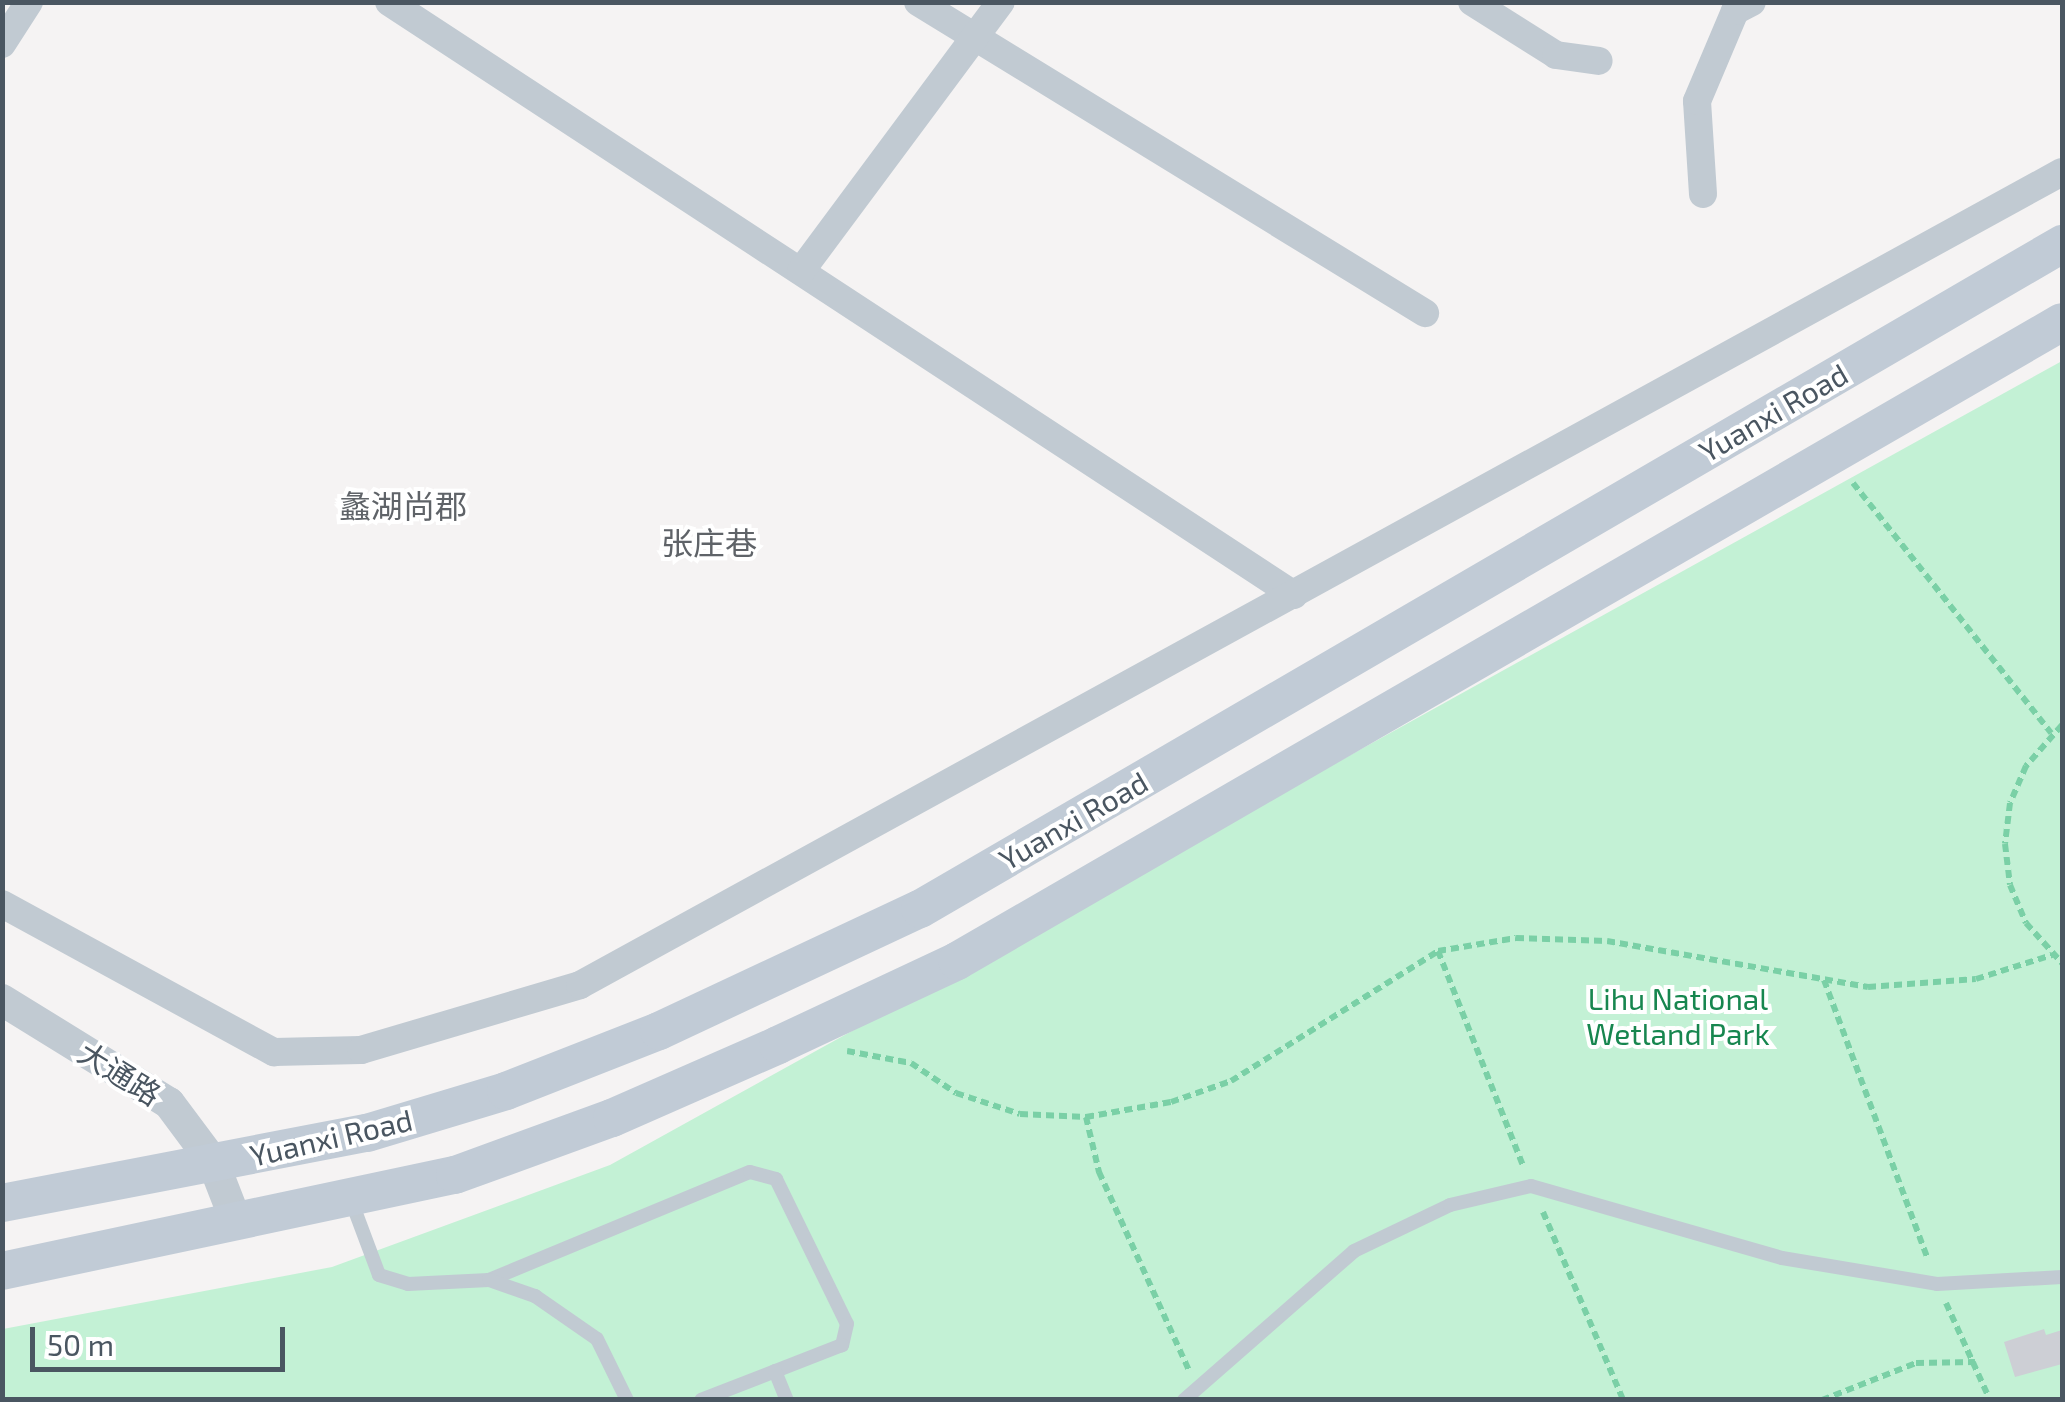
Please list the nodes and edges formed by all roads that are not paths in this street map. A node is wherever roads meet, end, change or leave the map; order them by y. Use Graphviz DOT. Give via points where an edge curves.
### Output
graph roads {
  1 [pos="30,2"];
  2 [pos="390,2"];
  3 [pos="918,2"];
  4 [pos="1001,2"];
  5 [pos="1472,2"];
  6 [pos="1752,2"];
  7 [pos="978,39"];
  8 [pos="2,44"];
  9 [pos="1599,61"];
  10 [pos="2062,172"];
  11 [pos="1703,194"];
  12 [pos="2062,244"];
  13 [pos="801,272"];
  14 [pos="1426,313"];
  15 [pos="2062,322"];
  16 [pos="1294,594"];
  17 [pos="2,904"];
  18 [pos="2,1000"];
  19 [pos="214,1162"];
  20 [pos="350,1199"];
  21 [pos="2,1203"];
  22 [pos="238,1224"];
  23 [pos="2,1271"];
  24 [pos="2062,1277"];
  25 [pos="488,1280"];
  26 [pos="775,1372"];
  27 [pos="627,1400"];
  28 [pos="702,1400"];
  29 [pos="787,1400"];
  30 [pos="1184,1400"];
  1 -- 8 [label="street"];
  2 -- 13 [label="street"];
  3 -- 7 [label="street"];
  4 -- 7 [label="street"];
  5 -- 9 [label="street" via="1556,55"];
  6 -- 11 [label="street" via="1735,11 1697,101"];
  7 -- 13 [label="street"];
  7 -- 14 [label="street"];
  10 -- 16 [label="street"];
  12 -- 19 [label="main road, Yuanxi Road" via="920,909 659,1031 506,1091 366,1133"];
  13 -- 16 [label="street"];
  15 -- 20 [label="main road" via="957,961 612,1118 455,1175"];
  16 -- 17 [label="street" via="580,985 361,1050 274,1052"];
  18 -- 19 [label="street, 大通路" via="169,1103"];
  19 -- 21 [label="main road, Yuanxi Road"];
  19 -- 22 [label="street, 大通路"];
  20 -- 22 [label="main road"];
  20 -- 25 [label="lane" via="380,1275 408,1284"];
  22 -- 23 [label="main road"];
  24 -- 30 [label="lane" via="1937,1284 1782,1258 1532,1186 1450,1205 1354,1252"];
  25 -- 26 [label="lane" via="750,1172 776,1179 847,1324 842,1346"];
  25 -- 27 [label="lane" via="535,1296 597,1339"];
  26 -- 28 [label="lane"];
  26 -- 29 [label="lane"];
}
